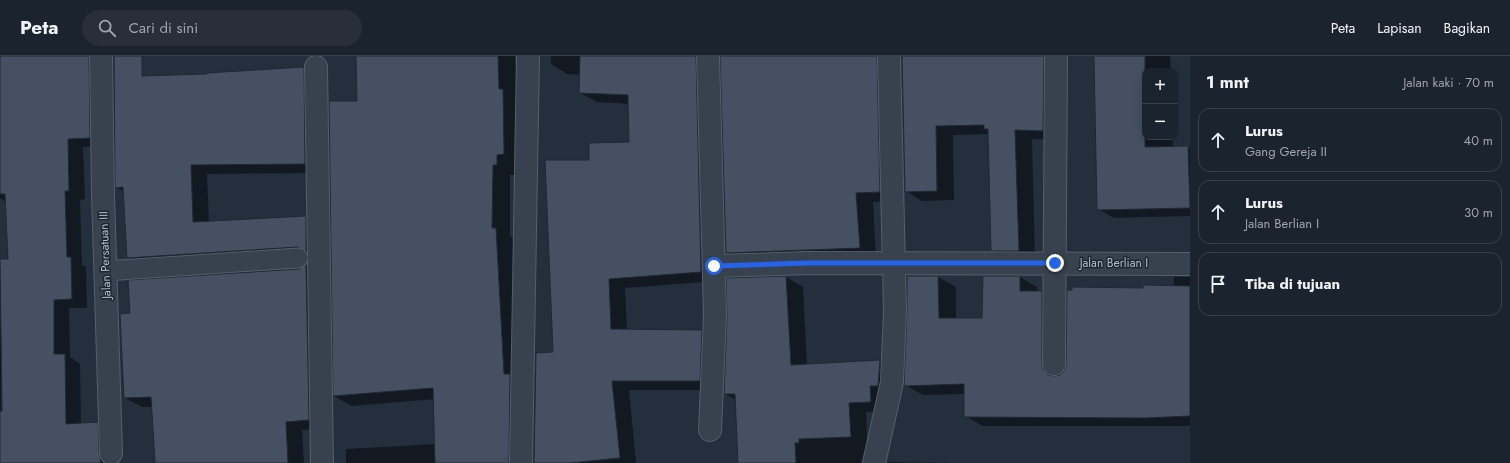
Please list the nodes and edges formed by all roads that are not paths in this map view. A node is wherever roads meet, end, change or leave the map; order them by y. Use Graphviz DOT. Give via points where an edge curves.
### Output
graph roads {
  1 [pos="101,56"];
  2 [pos="528,56"];
  3 [pos="708,56"];
  4 [pos="889,56"];
  5 [pos="1056,56"];
  6 [pos="316,67"];
  7 [pos="298,258"];
  8 [pos="895,263"];
  9 [pos="1055,263"];
  10 [pos="1190,264"];
  11 [pos="714,266"];
  12 [pos="106,271"];
  13 [pos="1054,364"];
  14 [pos="710,430"];
  15 [pos="111,453"];
  16 [pos="322,463"];
  17 [pos="521,463"];
  18 [pos="874,463"];
  1 -- 12 [label="street, Jalan Persatuan III"];
  2 -- 17 [label="street"];
  3 -- 11 [label="street"];
  4 -- 8 [label="street"];
  5 -- 9 [label="street"];
  6 -- 16 [label="street"];
  7 -- 12 [label="lane"];
  8 -- 9 [label="street, Jalan Berlian I"];
  8 -- 11 [label="street, Jalan Berlian I"];
  8 -- 18 [label="street" via="892,382"];
  9 -- 10 [label="street, Jalan Berlian I"];
  9 -- 13 [label="street"];
  11 -- 14 [label="street" via="715,316"];
  12 -- 15 [label="street, Jalan Persatuan III"];
}
